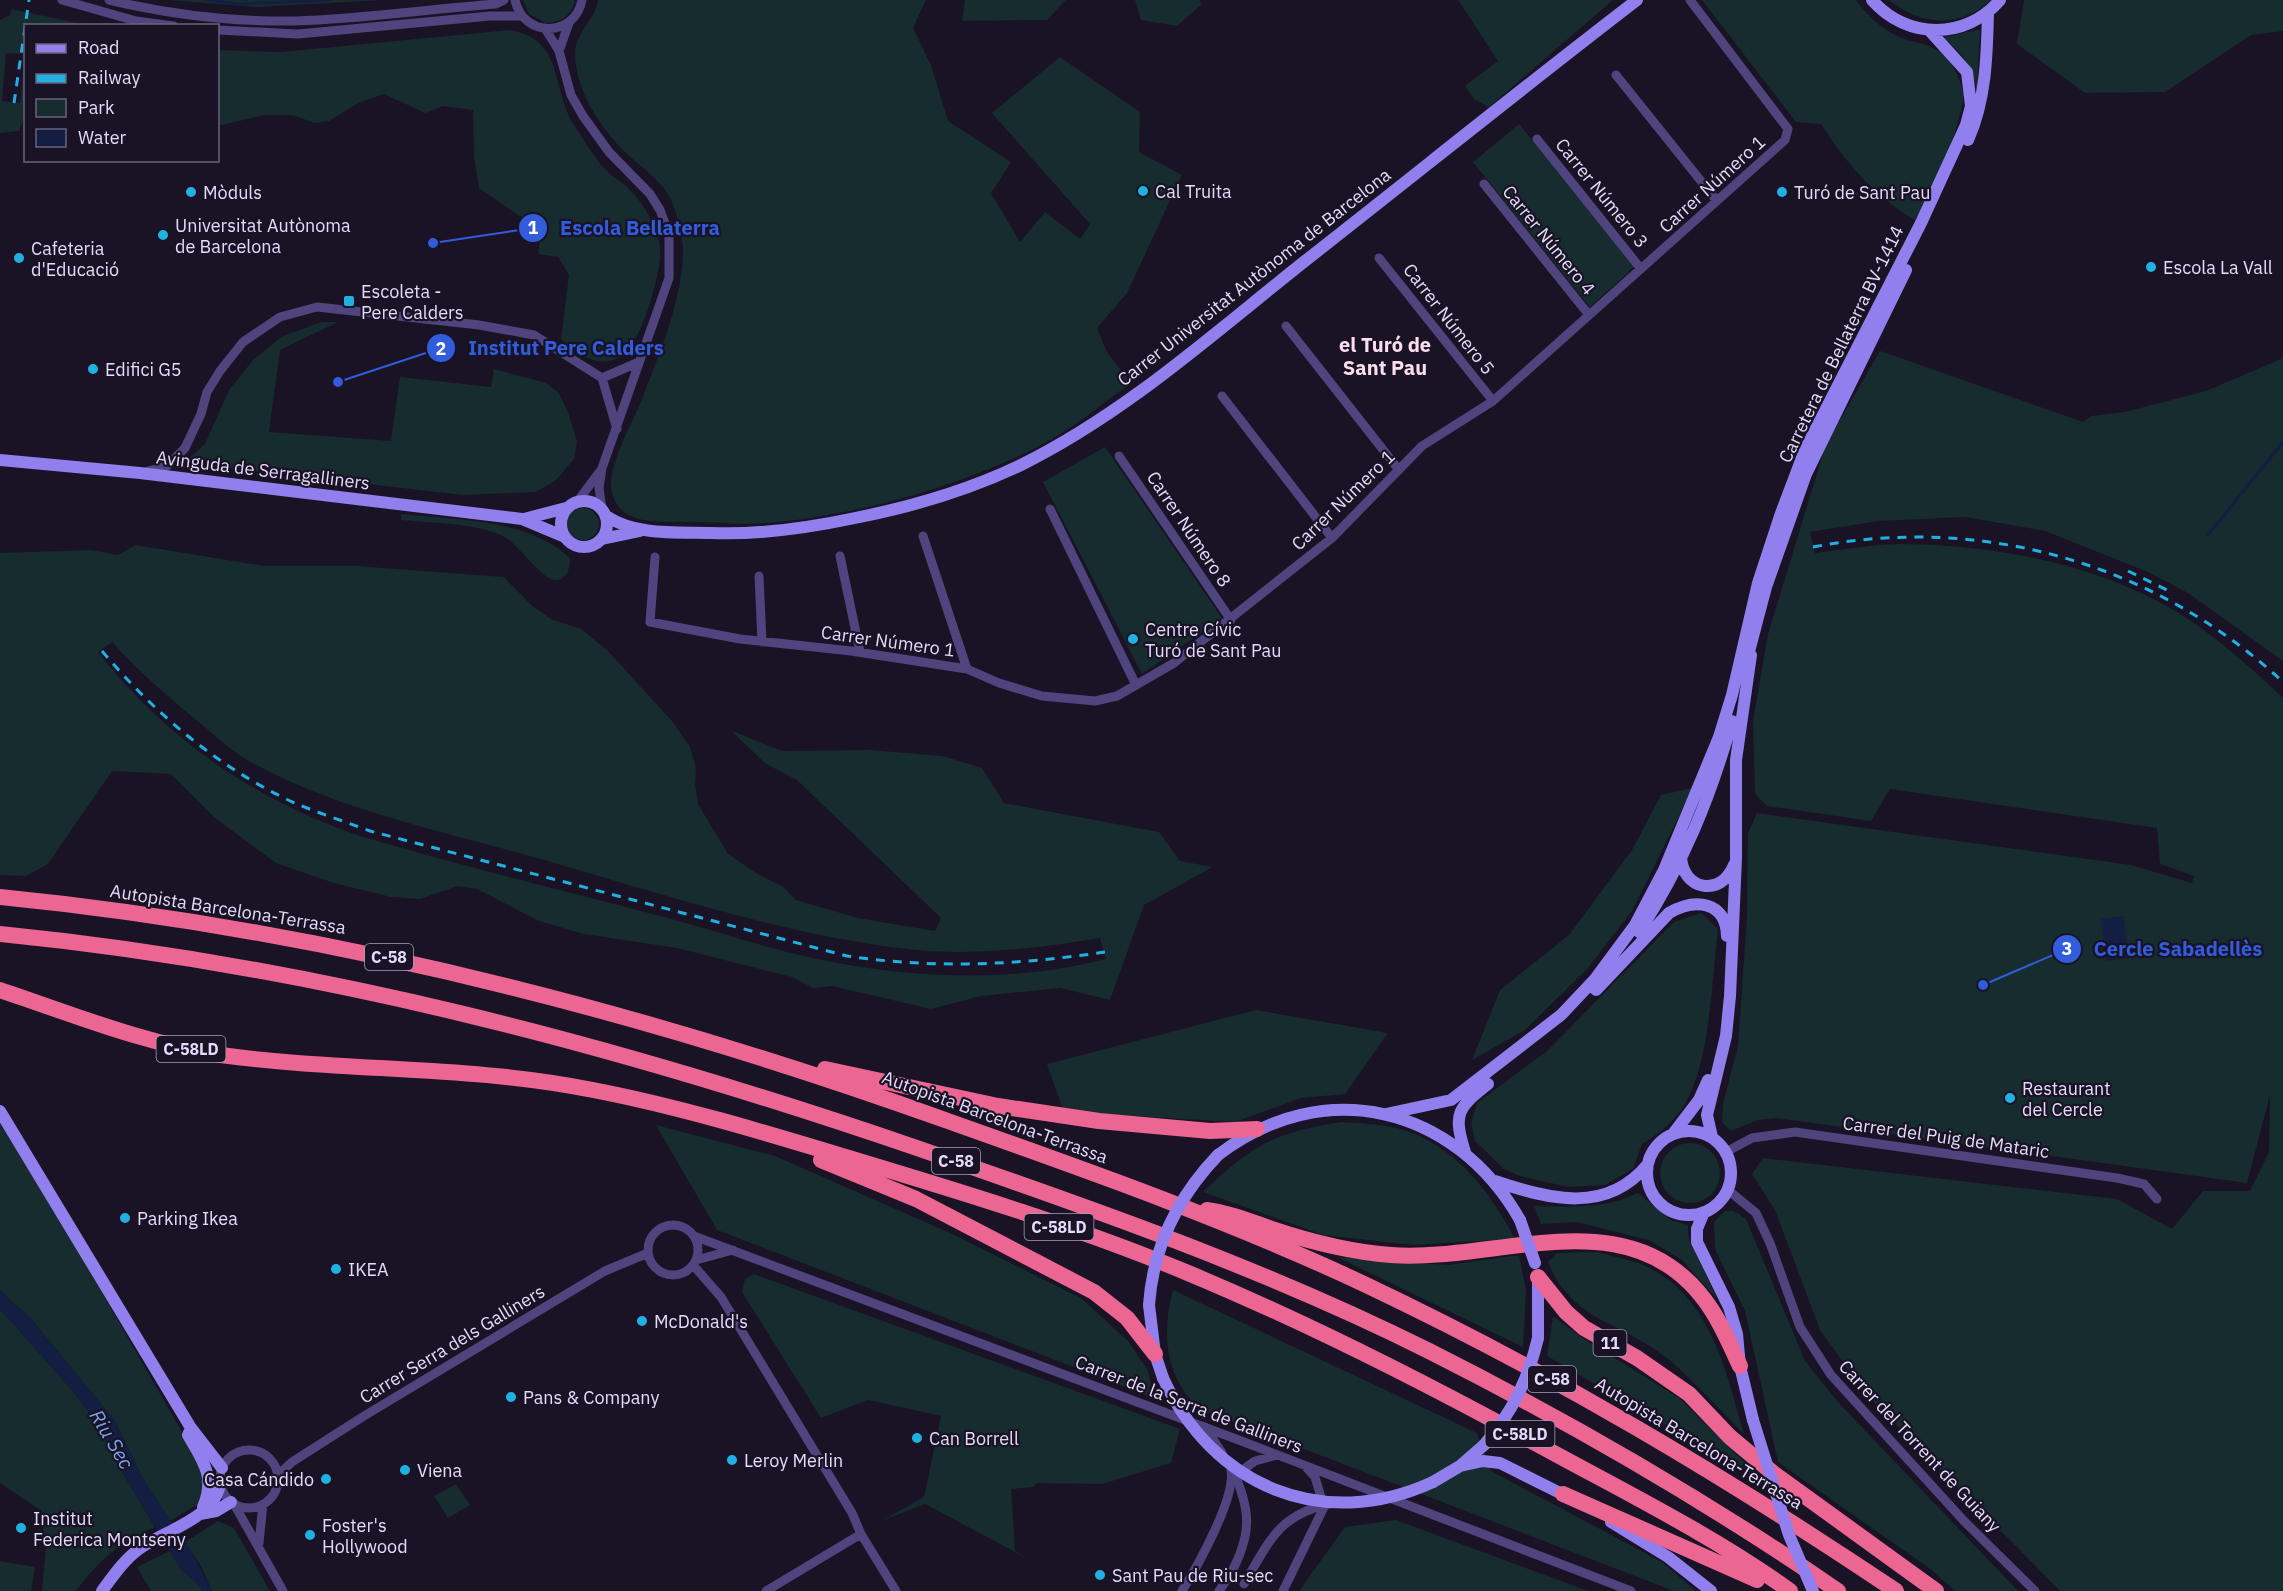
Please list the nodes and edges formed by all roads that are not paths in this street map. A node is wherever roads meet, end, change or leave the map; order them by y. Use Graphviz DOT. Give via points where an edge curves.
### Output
graph roads {
  1 [pos="62,0"];
  2 [pos="109,0"];
  3 [pos="504,0"];
  4 [pos="515,0"];
  5 [pos="582,0"];
  6 [pos="1637,0"];
  7 [pos="1690,0"];
  8 [pos="1872,0"];
  9 [pos="2000,0"];
  10 [pos="1988,12"];
  11 [pos="522,16"];
  12 [pos="569,23"];
  13 [pos="159,24"];
  14 [pos="219,30"];
  15 [pos="546,30"];
  16 [pos="1929,30"];
  17 [pos="559,51"];
  18 [pos="1616,75"];
  19 [pos="1536,139"];
  20 [pos="1950,171"];
  21 [pos="1484,184"];
  22 [pos="1717,201"];
  23 [pos="1924,225"];
  24 [pos="1379,258"];
  25 [pos="1641,269"];
  26 [pos="1589,315"];
  27 [pos="1286,326"];
  28 [pos="639,362"];
  29 [pos="602,378"];
  30 [pos="1222,396"];
  31 [pos="1493,401"];
  32 [pos="617,429"];
  33 [pos="1119,456"];
  34 [pos="0,460"];
  35 [pos="602,468"];
  36 [pos="1399,470"];
  37 [pos="140,473"];
  38 [pos="572,505"];
  39 [pos="1050,509"];
  40 [pos="604,513"];
  41 [pos="522,519"];
  42 [pos="644,530"];
  43 [pos="923,536"];
  44 [pos="565,537"];
  45 [pos="1332,538"];
  46 [pos="602,539"];
  47 [pos="840,556"];
  48 [pos="655,557"];
  49 [pos="759,576"];
  50 [pos="1231,620"];
  51 [pos="762,642"];
  52 [pos="1753,642"];
  53 [pos="860,652"];
  54 [pos="967,669"];
  55 [pos="1136,685"];
  56 [pos="1728,706"];
  57 [pos="1736,858"];
  58 [pos="1682,862"];
  59 [pos="0,897"];
  60 [pos="1728,923"];
  61 [pos="0,934"];
  62 [pos="0,990"];
  63 [pos="1596,990"];
  64 [pos="769,1058"];
  65 [pos="1455,1105"];
  66 [pos="0,1111"];
  67 [pos="1386,1114"];
  68 [pos="1257,1129"];
  69 [pos="758,1131"];
  70 [pos="1673,1134"];
  71 [pos="1712,1137"];
  72 [pos="1465,1152"];
  73 [pos="1726,1152"];
  74 [pos="1648,1164"];
  75 [pos="1495,1181"];
  76 [pos="1728,1190"];
  77 [pos="2157,1199"];
  78 [pos="1187,1208"];
  79 [pos="1704,1212"];
  80 [pos="694,1236"];
  81 [pos="733,1250"];
  82 [pos="648,1253"];
  83 [pos="694,1263"];
  84 [pos="1537,1270"];
  85 [pos="1155,1354"];
  86 [pos="1740,1366"];
  87 [pos="1205,1427"];
  88 [pos="191,1428"];
  89 [pos="1277,1455"];
  90 [pos="1305,1466"];
  91 [pos="1460,1466"];
  92 [pos="222,1468"];
  93 [pos="1232,1472"];
  94 [pos="278,1475"];
  95 [pos="220,1484"];
  96 [pos="1372,1492"];
  97 [pos="1563,1494"];
  98 [pos="233,1503"];
  99 [pos="1332,1503"];
  100 [pos="263,1504"];
  101 [pos="200,1514"];
  102 [pos="1322,1517"];
  103 [pos="861,1534"];
  104 [pos="260,1546"];
  105 [pos="1241,1587"];
  106 [pos="102,1591"];
  107 [pos="283,1591"];
  108 [pos="766,1591"];
  109 [pos="896,1591"];
  110 [pos="1182,1591"];
  111 [pos="1219,1591"];
  112 [pos="1283,1591"];
  113 [pos="1631,1591"];
  114 [pos="1711,1591"];
  115 [pos="1780,1591"];
  116 [pos="1790,1591"];
  117 [pos="1813,1591"];
  118 [pos="1838,1591"];
  119 [pos="1896,1591"];
  120 [pos="1936,1591"];
  121 [pos="2035,1591"];
  1 -- 13 [label="street"];
  2 -- 3 [label="street" via="201,15 295,21 496,4"];
  4 -- 11 [label="street"];
  5 -- 12 [label="street"];
  6 -- 42 [label="street, Carrer Universitat Autònoma de Barcelona" via="1177,365 1089,426 1020,465 913,506 821,526 740,535"];
  7 -- 22 [label="street, Carrer Número 1" via="1788,129 1785,140"];
  8 -- 16 [label="street" via="1897,21"];
  9 -- 10 [label="street"];
  10 -- 16 [label="street" via="1960,27"];
  10 -- 20 [label="street, Carretera de Bellaterra BV-1414" via="1978,119"];
  11 -- 14 [label="street" via="298,34"];
  11 -- 15 [label="street" via="531,25"];
  12 -- 15 [label="street"];
  12 -- 17 [label="street"];
  15 -- 17 [label="street"];
  16 -- 20 [label="street, Carretera de Bellaterra BV-1414" via="1966,72 1971,106"];
  17 -- 28 [label="street" via="571,95 583,116 609,152 650,194 669,234 669,278"];
  18 -- 22 [label="street"];
  19 -- 25 [label="street, Carrer Número 3"];
  20 -- 23 [label="street, Carretera de Bellaterra BV-1414"];
  21 -- 26 [label="street, Carrer Número 4"];
  22 -- 25 [label="street, Carrer Número 1"];
  23 -- 52 [label="street" via="1806,474 1766,586"];
  23 -- 56 [label="street, Carretera de Bellaterra BV-1414" via="1805,450 1758,583"];
  24 -- 31 [label="street, Carrer Número 5"];
  25 -- 26 [label="street, Carrer Número 1"];
  26 -- 31 [label="street, Carrer Número 1"];
  27 -- 36 [label="street"];
  28 -- 29 [label="street"];
  28 -- 32 [label="street"];
  29 -- 32 [label="street"];
  29 -- 37 [label="street" via="534,335 317,307 280,317 243,342 207,392 185,448 167,466"];
  30 -- 45 [label="street"];
  31 -- 36 [label="street, Carrer Número 1" via="1422,446"];
  32 -- 35 [label="street"];
  33 -- 50 [label="street, Carrer Número 8"];
  34 -- 37 [label="street, Avinguda de Serragalliners"];
  35 -- 38 [label="street"];
  35 -- 40 [label="street" via="599,488"];
  36 -- 45 [label="street, Carrer Número 1"];
  37 -- 41 [label="street, Avinguda de Serragalliners"];
  38 -- 40 [label="street" via="590,502"];
  38 -- 41 [label="street, Avinguda de Serragalliners"];
  38 -- 44 [label="street" via="560,525"];
  39 -- 55 [label="street"];
  40 -- 42 [label="street, Carrer Universitat Autònoma de Barcelona" via="617,524"];
  40 -- 46 [label="street" via="607,526"];
  41 -- 44 [label="street, Avinguda de Serragalliners"];
  42 -- 46 [label="street, Carrer Universitat Autònoma de Barcelona"];
  43 -- 54 [label="street"];
  44 -- 46 [label="street" via="583,547"];
  45 -- 50 [label="street, Carrer Número 1"];
  47 -- 53 [label="street"];
  48 -- 51 [label="street, Carrer Número 1" via="650,622"];
  49 -- 51 [label="street"];
  50 -- 55 [label="street, Carrer Número 1" via="1174,663"];
  51 -- 53 [label="street, Carrer Número 1"];
  52 -- 57 [label="street" via="1736,760"];
  52 -- 58 [label="street, Carretera de Bellaterra BV-1414" via="1722,757"];
  53 -- 54 [label="street, Carrer Número 1"];
  54 -- 55 [label="street, Carrer Número 1" via="1042,696 1095,701 1117,696"];
  56 -- 58 [label="street, Carretera de Bellaterra BV-1414" via="1726,725 1705,790 1681,845"];
  56 -- 65 [label="street, Carretera de Bellaterra BV-1414" via="1664,870 1635,925 1595,979 1561,1015"];
  57 -- 58 [label="street, Carretera de Bellaterra BV-1414" via="1731,873 1719,885 1709,887 1686,875"];
  57 -- 60 [label="street"];
  58 -- 63 [label="street, Carretera de Bellaterra BV-1414" via="1636,936"];
  59 -- 64 [label="highway, Autopista Barcelona-Terrassa / C-58" via="238,927 345,947 503,984"];
  60 -- 63 [label="street, Carretera de Bellaterra BV-1414" via="1700,903 1683,905 1669,913"];
  60 -- 70 [label="street" via="1720,1036 1710,1077 1694,1108"];
  60 -- 71 [label="street" via="1726,1036 1707,1115"];
  61 -- 118 [label="highway, C-58" via="236,964 497,1020 763,1096 1104,1212 1252,1272 1429,1351 1634,1462"];
  62 -- 69 [label="highway, C-58LD" via="119,1030 200,1051 289,1062 488,1075 588,1089 683,1109"];
  63 -- 65 [label="street, Carretera de Bellaterra BV-1414" via="1564,1022 1475,1094"];
  64 -- 68 [label="highway" via="998,1106 1087,1120 1210,1131"];
  64 -- 78 [label="highway, Autopista Barcelona-Terrassa / C-58"];
  65 -- 67 [label="street, Carretera de Bellaterra BV-1414"];
  65 -- 72 [label="street"];
  66 -- 88 [label="street"];
  67 -- 68 [label="street" via="1347,1108 1320,1110 1286,1117"];
  67 -- 72 [label="street" via="1426,1128"];
  68 -- 85 [label="street, bridge" via="1218,1155 1201,1173 1176,1208 1162,1238 1149,1305"];
  69 -- 85 [label="highway" via="925,1204 1094,1292 1127,1318"];
  69 -- 116 [label="highway, C-58LD" via="937,1185 1126,1249 1282,1314 1466,1404 1622,1490"];
  70 -- 71 [label="street" via="1689,1131"];
  70 -- 74 [label="street" via="1654,1151"];
  71 -- 73 [label="street"];
  72 -- 75 [label="street"];
  73 -- 76 [label="street" via="1731,1176"];
  73 -- 77 [label="street, Carrer del Puig de Mataric" via="1752,1138 1795,1132 2117,1178 2144,1184"];
  74 -- 75 [label="street" via="1626,1186 1608,1194 1576,1199 1536,1195"];
  74 -- 79 [label="street" via="1650,1187 1667,1209 1680,1214"];
  75 -- 84 [label="street, bridge" via="1520,1220"];
  76 -- 79 [label="street"];
  76 -- 121 [label="street, Carrer del Torrent de Guiany" via="1756,1213 1800,1327 1831,1375 1964,1521"];
  78 -- 86 [label="highway" via="1229,1213 1323,1245 1393,1255 1441,1255 1566,1239 1614,1243 1672,1268 1696,1290 1711,1308"];
  78 -- 119 [label="highway, Autopista Barcelona-Terrassa / C-58" via="1359,1282 1540,1372 1723,1477"];
  79 -- 86 [label="street" via="1697,1242 1729,1307"];
  80 -- 81 [label="street, Carrer de la Serra de Galliners"];
  80 -- 82 [label="street" via="680,1226 668,1226 652,1237"];
  80 -- 83 [label="street"];
  81 -- 83 [label="street"];
  81 -- 87 [label="street, Carrer de la Serra de Galliners"];
  82 -- 83 [label="street" via="656,1269 666,1274 679,1274"];
  82 -- 94 [label="street, Carrer Serra dels Galliners" via="605,1271 364,1416"];
  83 -- 103 [label="street" via="721,1297"];
  84 -- 91 [label="street, bridge" via="1538,1338 1524,1385 1506,1419"];
  84 -- 120 [label="highway, 11" via="1566,1312 1584,1328 1689,1394 1730,1437 1773,1473"];
  85 -- 93 [label="street, bridge" via="1187,1422"];
  86 -- 117 [label="street, bridge" via="1789,1535"];
  87 -- 89 [label="street, Carrer de la Serra de Galliners"];
  87 -- 93 [label="street"];
  88 -- 92 [label="street"];
  88 -- 101 [label="street" via="188,1435 209,1479 210,1492"];
  89 -- 90 [label="street, Carrer de la Serra de Galliners"];
  89 -- 93 [label="street"];
  90 -- 96 [label="street, Carrer de la Serra de Galliners"];
  90 -- 102 [label="street" via="1322,1493"];
  91 -- 97 [label="street" via="1483,1461 1500,1463"];
  91 -- 99 [label="street, bridge" via="1393,1498"];
  92 -- 94 [label="street" via="231,1456 253,1450 271,1460"];
  92 -- 95 [label="street"];
  93 -- 99 [label="street, bridge" via="1286,1494"];
  93 -- 110 [label="street" via="1208,1544"];
  93 -- 111 [label="street, bridge" via="1244,1494 1248,1528 1241,1553"];
  94 -- 100 [label="street" via="276,1491"];
  95 -- 98 [label="street"];
  95 -- 101 [label="street" via="218,1496"];
  96 -- 102 [label="street" via="1343,1501"];
  96 -- 113 [label="street, Carrer de la Serra de Galliners"];
  97 -- 114 [label="street" via="1668,1557"];
  97 -- 115 [label="highway"];
  98 -- 100 [label="street" via="249,1508"];
  98 -- 101 [label="street"];
  98 -- 104 [label="street"];
  99 -- 105 [label="street, bridge" via="1301,1512 1280,1526"];
  100 -- 104 [label="street"];
  101 -- 106 [label="street" via="147,1545 118,1569"];
  102 -- 112 [label="street"];
  103 -- 108 [label="street"];
  103 -- 109 [label="street"];
  104 -- 107 [label="street"];
}
